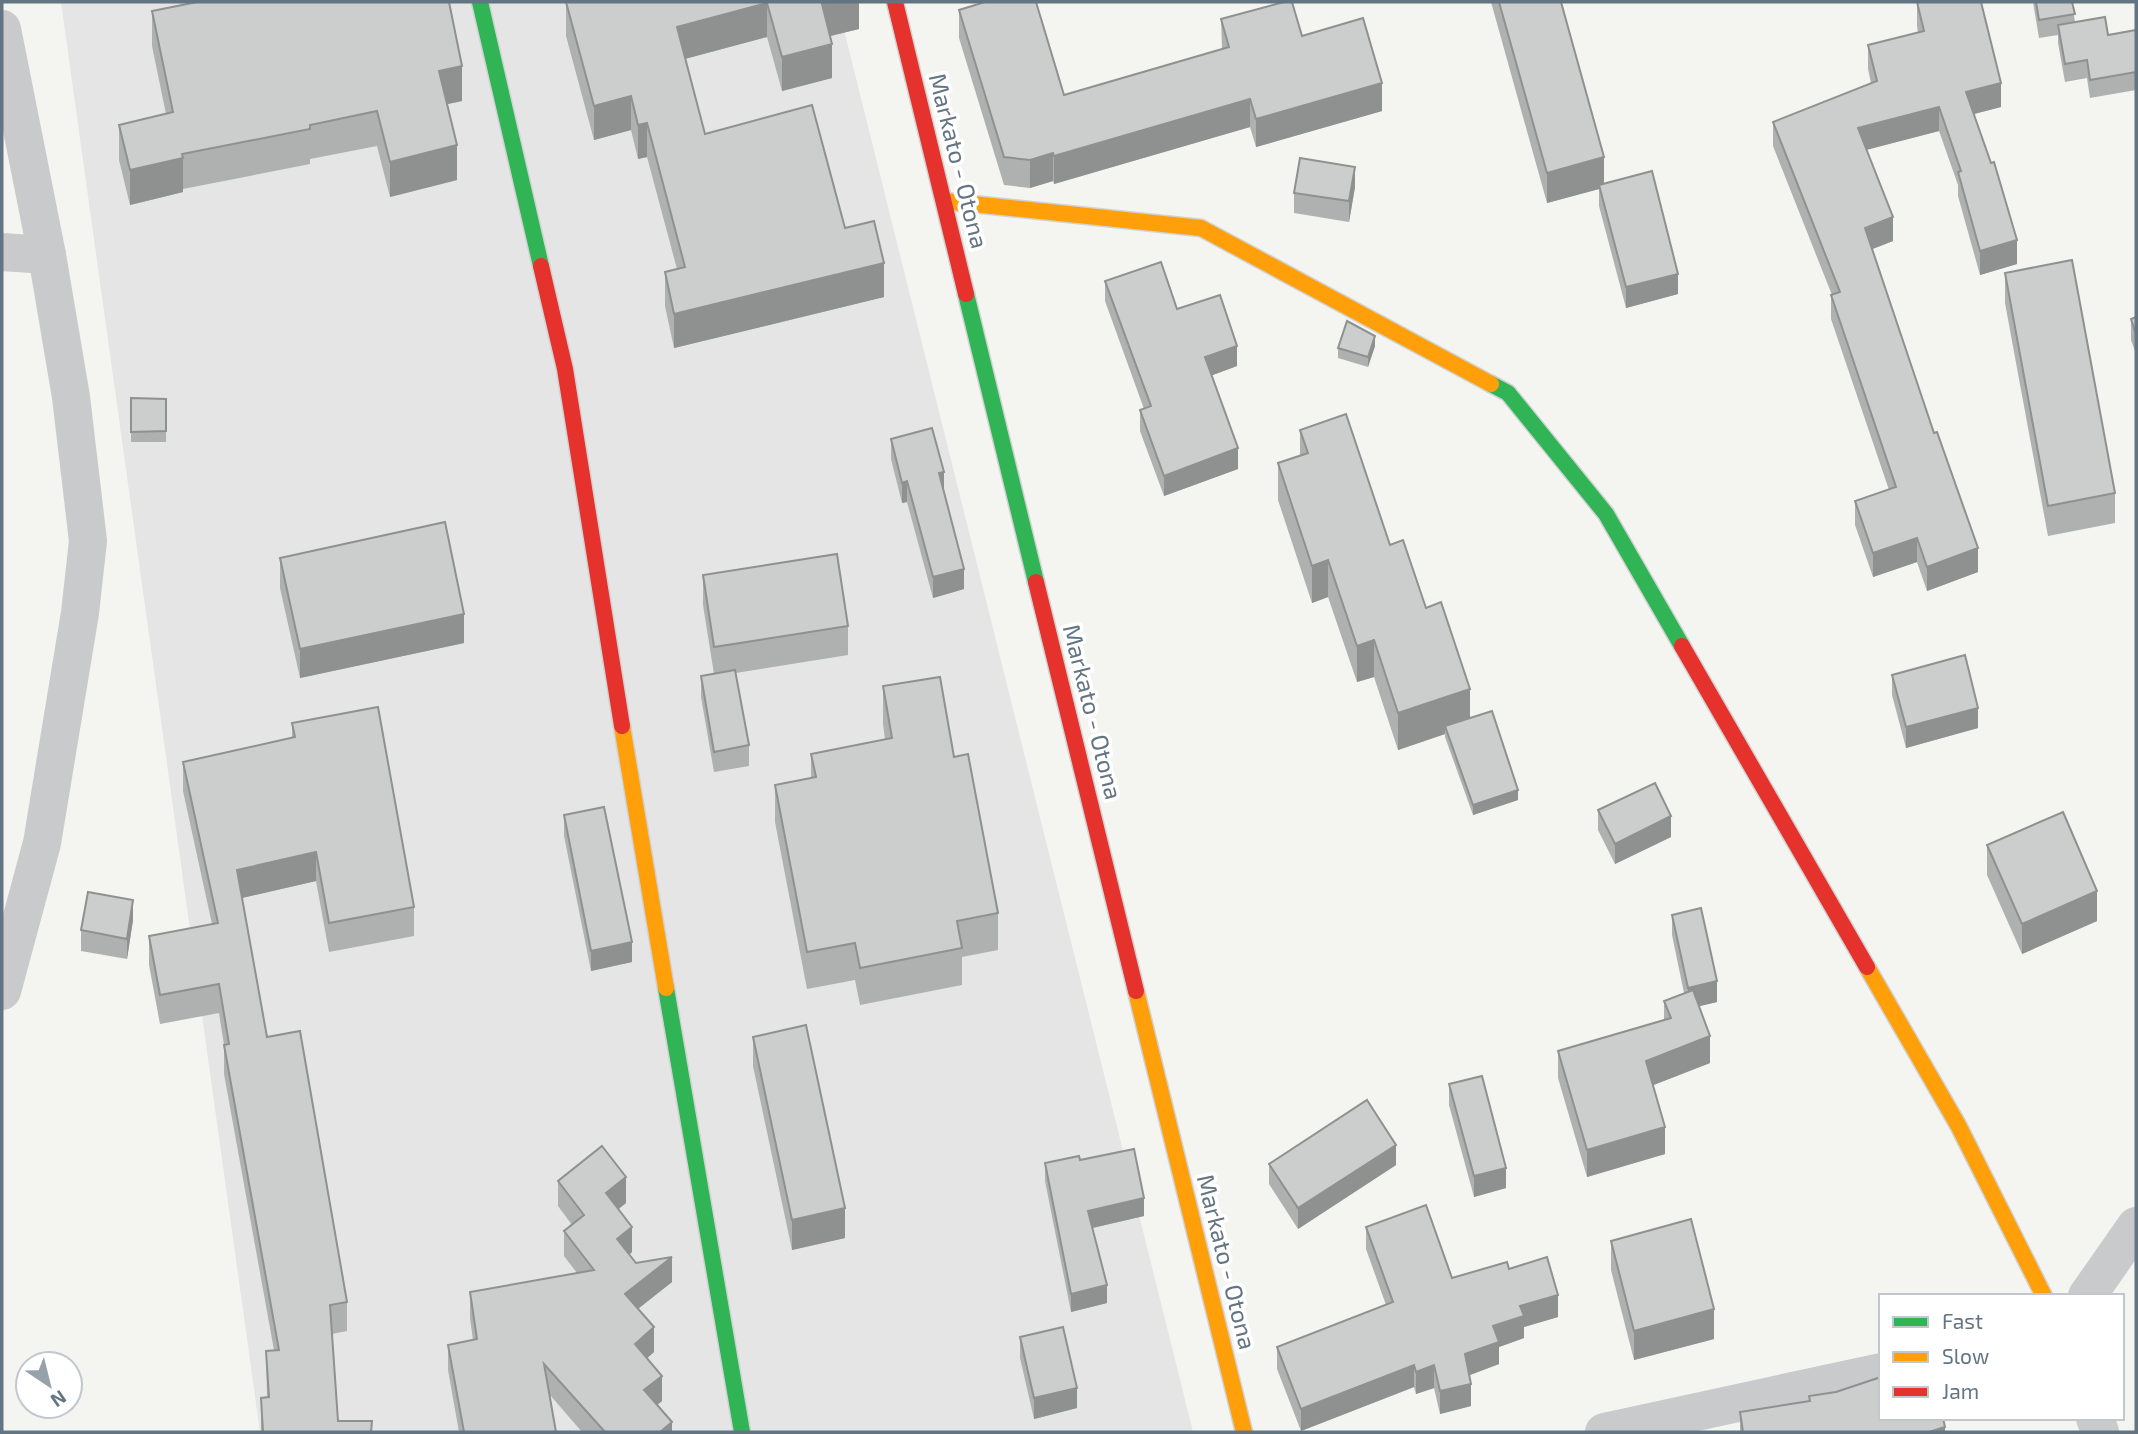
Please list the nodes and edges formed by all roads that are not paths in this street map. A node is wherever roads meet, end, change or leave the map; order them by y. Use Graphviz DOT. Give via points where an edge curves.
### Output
graph roads {
  1 [pos="480,2"];
  2 [pos="895,2"];
  3 [pos="2,29"];
  4 [pos="944,201"];
  5 [pos="2,252"];
  6 [pos="47,255"];
  7 [pos="2,991"];
  8 [pos="2136,1226"];
  9 [pos="2043,1294"];
  10 [pos="2088,1294"];
  11 [pos="1879,1371"];
  12 [pos="742,1432"];
  13 [pos="1244,1432"];
  14 [pos="1604,1432"];
  1 -- 12 [label="street" via="565,369"];
  2 -- 4 [label="street, Markato - Otona"];
  3 -- 6 [label="street"];
  4 -- 9 [label="street" via="1201,228 1508,393 1606,514 1958,1125"];
  4 -- 13 [label="street, Markato - Otona"];
  5 -- 6 [label="street"];
  6 -- 7 [label="street" via="71,397 88,541 42,843"];
  8 -- 10 [label="street"];
  11 -- 14 [label="street"];
}
